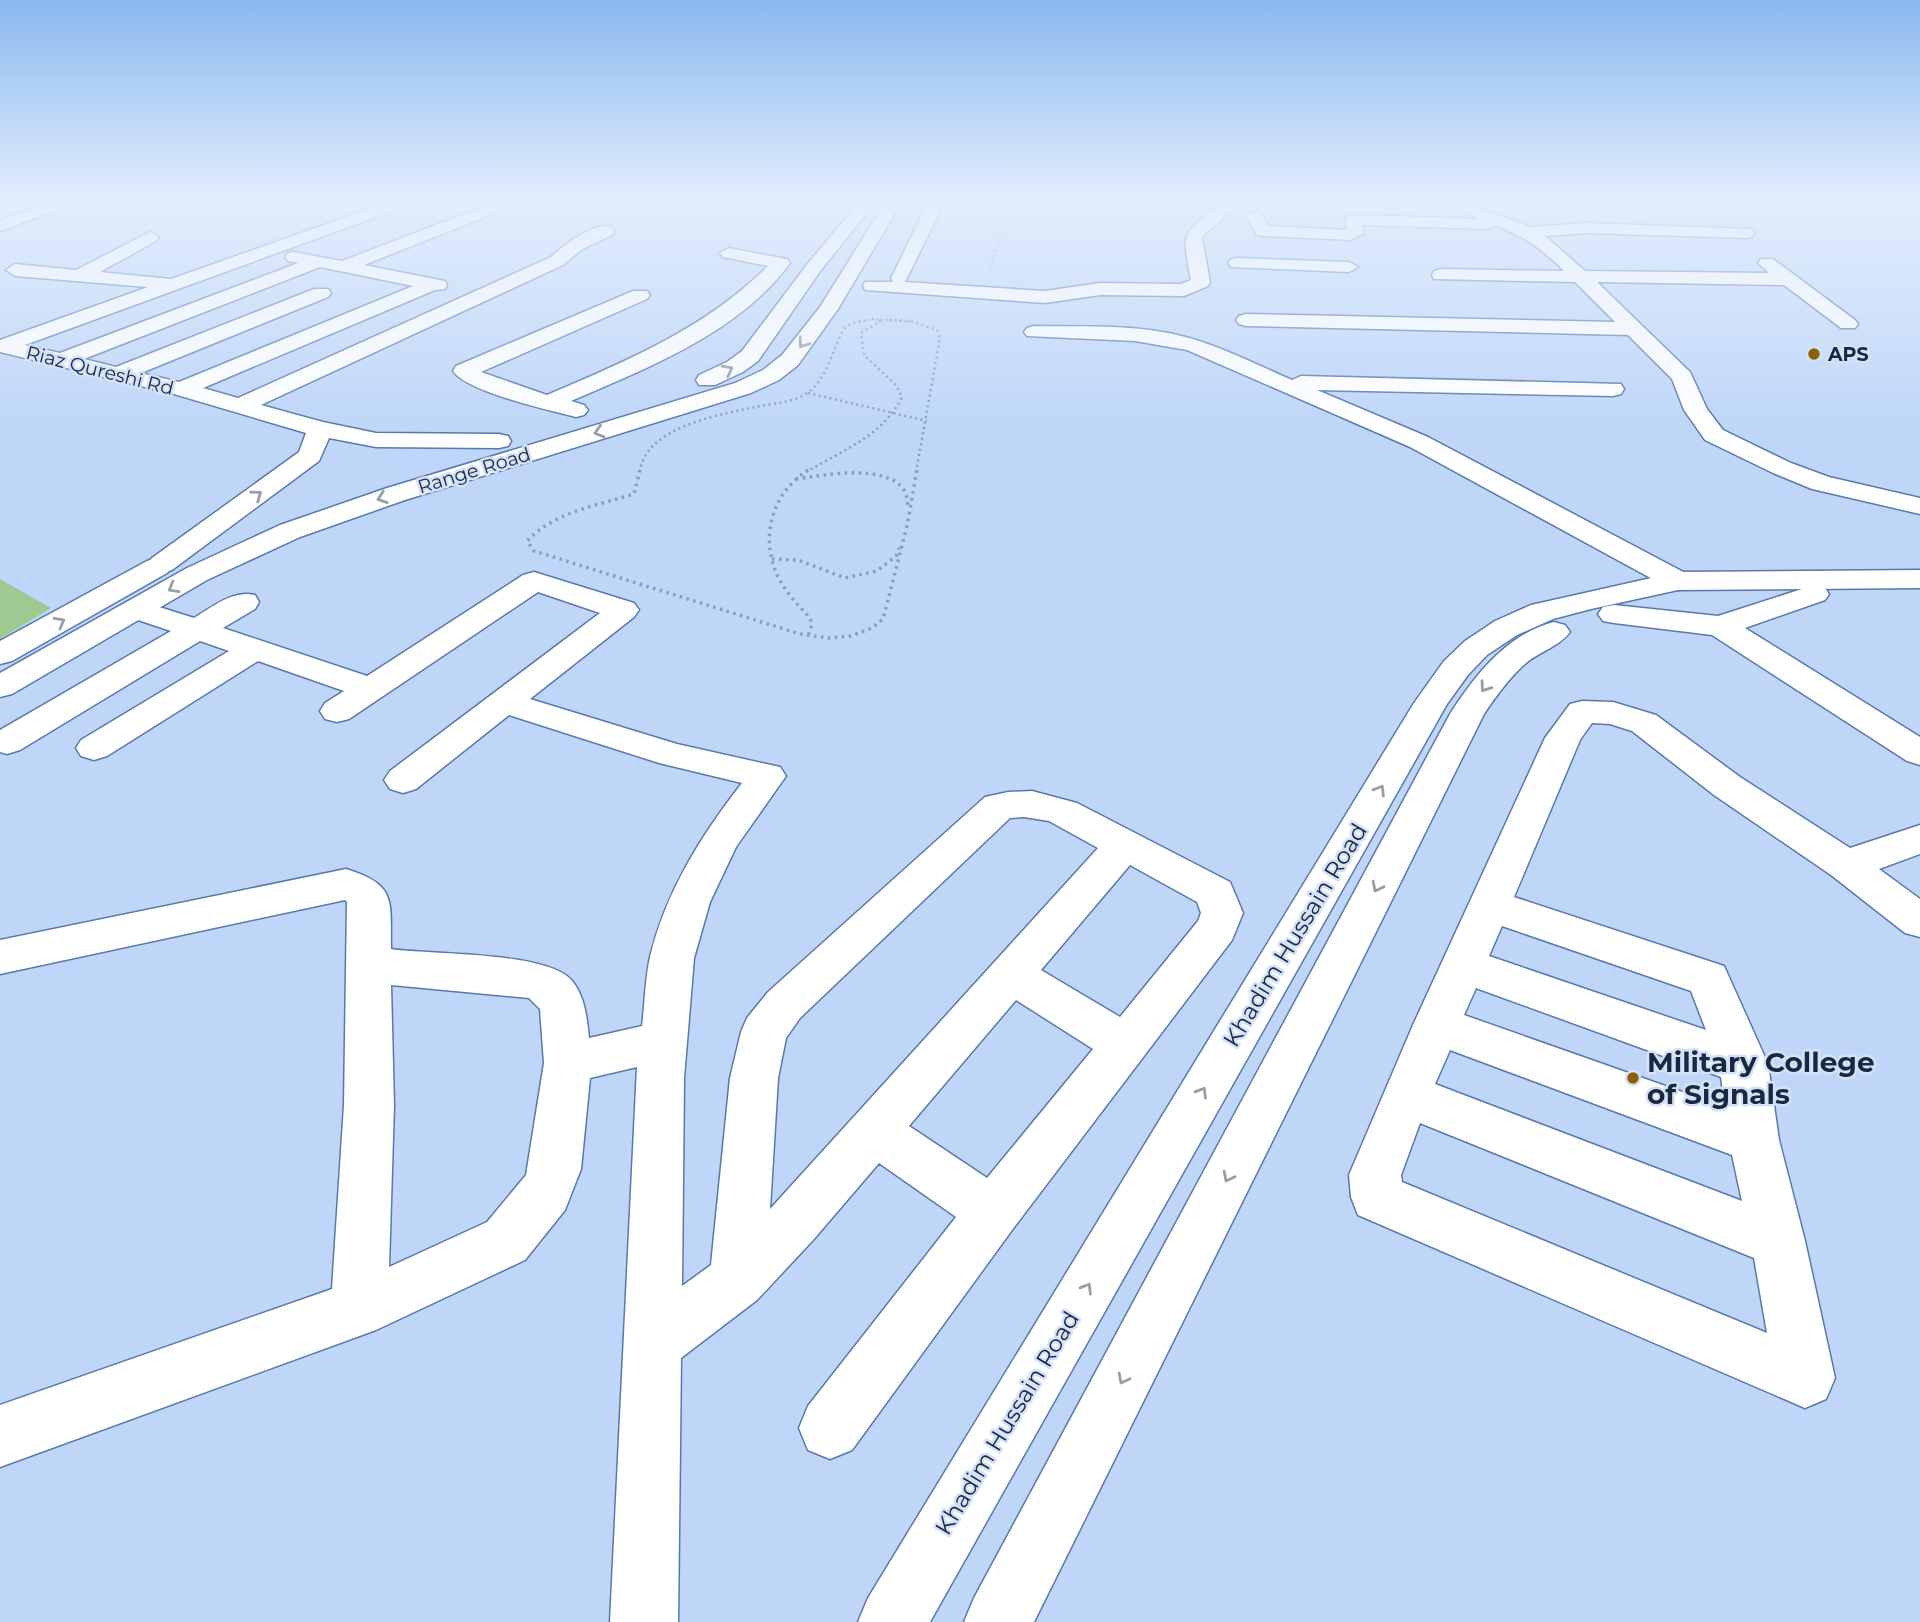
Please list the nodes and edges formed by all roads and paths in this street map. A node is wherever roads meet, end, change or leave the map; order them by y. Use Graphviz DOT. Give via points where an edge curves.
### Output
graph roads {
  1 [pos="125,279"];
  2 [pos="188,279"];
  3 [pos="274,279"];
  4 [pos="408,279"];
  5 [pos="517,279"];
  6 [pos="768,279"];
  7 [pos="806,279"];
  8 [pos="847,279"];
  9 [pos="1202,279"];
  10 [pos="1584,279"];
  11 [pos="1772,279"];
  12 [pos="1788,279"];
  13 [pos="265,282"];
  14 [pos="173,284"];
  15 [pos="434,284"];
  16 [pos="872,286"];
  17 [pos="150,293"];
  18 [pos="321,293"];
  19 [pos="483,294"];
  20 [pos="640,295"];
  21 [pos="1057,296"];
  22 [pos="1369,300"];
  23 [pos="203,305"];
  24 [pos="385,305"];
  25 [pos="1164,318"];
  26 [pos="883,319"];
  27 [pos="1246,320"];
  28 [pos="1382,322"];
  29 [pos="1848,324"];
  30 [pos="326,329"];
  31 [pos="1632,329"];
  32 [pos="1034,332"];
  33 [pos="381,342"];
  34 [pos="1,345"];
  35 [pos="62,360"];
  36 [pos="120,373"];
  37 [pos="1281,382"];
  38 [pos="181,389"];
  39 [pos="1613,389"];
  40 [pos="808,393"];
  41 [pos="550,402"];
  42 [pos="239,406"];
  43 [pos="894,413"];
  44 [pos="588,414"];
  45 [pos="927,421"];
  46 [pos="320,429"];
  47 [pos="499,441"];
  48 [pos="380,474"];
  49 [pos="795,479"];
  50 [pos="1821,483"];
  51 [pos="299,502"];
  52 [pos="1920,506"];
  53 [pos="1920,530"];
  54 [pos="772,559"];
  55 [pos="162,564"];
  56 [pos="1920,579"];
  57 [pos="1678,581"];
  58 [pos="1814,594"];
  59 [pos="1920,597"];
  60 [pos="244,602"];
  61 [pos="137,609"];
  62 [pos="1614,614"];
  63 [pos="1720,626"];
  64 [pos="197,630"];
  65 [pos="809,634"];
  66 [pos="254,650"];
  67 [pos="0,654"];
  68 [pos="0,687"];
  69 [pos="369,688"];
  70 [pos="504,702"];
  71 [pos="337,711"];
  72 [pos="7,742"];
  73 [pos="94,748"];
  74 [pos="1920,753"];
  75 [pos="403,780"];
  76 [pos="1920,839"];
  77 [pos="1125,844"];
  78 [pos="1845,865"];
  79 [pos="1490,905"];
  80 [pos="1920,921"];
  81 [pos="0,957"];
  82 [pos="369,964"];
  83 [pos="1462,965"];
  84 [pos="1011,974"];
  85 [pos="1436,1025"];
  86 [pos="664,1041"];
  87 [pos="1125,1044"];
  88 [pos="568,1063"];
  89 [pos="1744,1064"];
  90 [pos="1406,1095"];
  91 [pos="874,1131"];
  92 [pos="1754,1140"];
  93 [pos="993,1212"];
  94 [pos="1777,1241"];
  95 [pos="737,1280"];
  96 [pos="359,1308"];
  97 [pos="652,1344"];
  98 [pos="830,1428"];
  99 [pos="0,1436"];
  100 [pos="891,1613"];
  101 [pos="644,1622"];
  102 [pos="998,1622"];
  1 -- 14 [label="street"];
  2 -- 14 [label="street, Riaz Qureshi Rd"];
  3 -- 13 [label="street"];
  4 -- 15 [label="street"];
  5 -- 19 [label="street"];
  6 -- 41 [label="street" via="710,326"];
  44 -- 7 [label="street, one-way" via="703,382 735,367 750,356"];
  8 -- 61 [label="street, Range Road, one-way" via="790,360 771,375 743,388 322,518 197,574"];
  9 -- 21 [label="street" via="1198,286 1173,291 1100,289"];
  10 -- 31 [label="street"];
  11 -- 12 [label="street"];
  12 -- 29 [label="street"];
  13 -- 18 [label="street"];
  13 -- 23 [label="street"];
  14 -- 17 [label="street, Riaz Qureshi Rd"];
  15 -- 19 [label="street"];
  15 -- 24 [label="street"];
  16 -- 21 [label="street"];
  17 -- 23 [label="street"];
  17 -- 34 [label="street, Riaz Qureshi Rd"];
  18 -- 24 [label="street"];
  18 -- 36 [label="street"];
  19 -- 33 [label="street"];
  20 -- 41 [label="street" via="464,371"];
  21 -- 25 [label="street" via="1060,309 1068,313"];
  22 -- 28 [label="street"];
  23 -- 35 [label="street"];
  24 -- 30 [label="street"];
  26 -- 40 [label="path" via="845,328"];
  26 -- 43 [label="path" via="861,333 864,355 900,391 901,403"];
  26 -- 45 [label="path" via="922,323 937,330"];
  27 -- 28 [label="street"];
  28 -- 31 [label="street"];
  30 -- 33 [label="street"];
  30 -- 38 [label="street"];
  31 -- 50 [label="street" via="1682,377 1696,410 1714,435"];
  32 -- 37 [label="street" via="1163,338"];
  33 -- 42 [label="street"];
  34 -- 35 [label="street, Riaz Qureshi Rd"];
  35 -- 36 [label="street, Riaz Qureshi Rd"];
  36 -- 38 [label="street, Riaz Qureshi Rd"];
  37 -- 39 [label="street"];
  37 -- 57 [label="street" via="1419,442"];
  38 -- 42 [label="street, Riaz Qureshi Rd"];
  40 -- 43 [label="path"];
  40 -- 65 [label="path" via="674,432 644,454 640,486 634,494 553,520 535,530 527,541 534,551"];
  41 -- 44 [label="street"];
  42 -- 46 [label="street, Riaz Qureshi Rd"];
  43 -- 45 [label="path"];
  43 -- 49 [label="path" via="869,434"];
  44 -- 47 [label="street"];
  45 -- 65 [label="path" via="883,619 860,634 827,638"];
  46 -- 47 [label="street, Riaz Qureshi Rd" via="376,440"];
  55 -- 46 [label="street, one-way" via="310,456"];
  47 -- 48 [label="street"];
  49 -- 54 [label="path" via="772,510"];
  49 -- 54 [label="path" via="850,472 900,484 909,495 901,543 896,556 877,571 845,578 798,561"];
  50 -- 52 [label="street"];
  50 -- 53 [label="street"];
  51 -- 55 [label="street"];
  54 -- 65 [label="path" via="780,582 810,618"];
  67 -- 55 [label="street, one-way"];
  56 -- 57 [label="street, Khadim Hussain Road"];
  100 -- 57 [label="street, Khadim Hussain Road, one-way" via="1424,715 1457,668 1506,628 1542,612"];
  58 -- 59 [label="street, Khadim Hussain Road"];
  58 -- 62 [label="street, Khadim Hussain Road" via="1703,600"];
  58 -- 63 [label="street"];
  60 -- 64 [label="street"];
  61 -- 64 [label="street"];
  61 -- 68 [label="street, Range Road"];
  62 -- 63 [label="street"];
  62 -- 102 [label="street, Khadim Hussain Road, one-way" via="1566,627 1511,657 1467,714"];
  63 -- 74 [label="street"];
  64 -- 66 [label="street"];
  64 -- 72 [label="street"];
  66 -- 69 [label="street"];
  66 -- 73 [label="street"];
  69 -- 70 [label="street" via="534,581 623,610"];
  69 -- 71 [label="street"];
  70 -- 75 [label="street"];
  70 -- 86 [label="street" via="672,755 767,776 719,841 689,902 672,958"];
  76 -- 78 [label="street"];
  77 -- 84 [label="street"];
  77 -- 87 [label="street" via="1215,893 1222,913 1217,928"];
  77 -- 95 [label="street" via="1045,805 999,806 784,1005 764,1032 754,1078"];
  78 -- 79 [label="street" via="1727,786 1644,723 1613,713 1581,712 1563,738"];
  78 -- 80 [label="street"];
  79 -- 83 [label="street"];
  79 -- 89 [label="street" via="1708,979"];
  81 -- 82 [label="street" via="346,884 368,898"];
  82 -- 88 [label="street" via="528,978 545,985 556,993 563,1009"];
  82 -- 96 [label="street" via="369,1105"];
  83 -- 85 [label="street"];
  83 -- 89 [label="street"];
  84 -- 87 [label="street"];
  84 -- 91 [label="street"];
  85 -- 90 [label="street"];
  85 -- 92 [label="street"];
  86 -- 88 [label="street"];
  86 -- 97 [label="street"];
  87 -- 93 [label="street"];
  88 -- 96 [label="street" via="555,1169 546,1192 506,1241"];
  89 -- 92 [label="street"];
  90 -- 94 [label="street"];
  90 -- 94 [label="street" via="1376,1175 1377,1197 1805,1378"];
  91 -- 93 [label="street"];
  91 -- 95 [label="street"];
  92 -- 94 [label="street"];
  93 -- 98 [label="street"];
  95 -- 97 [label="street"];
  96 -- 99 [label="street"];
  97 -- 101 [label="street"];
}
